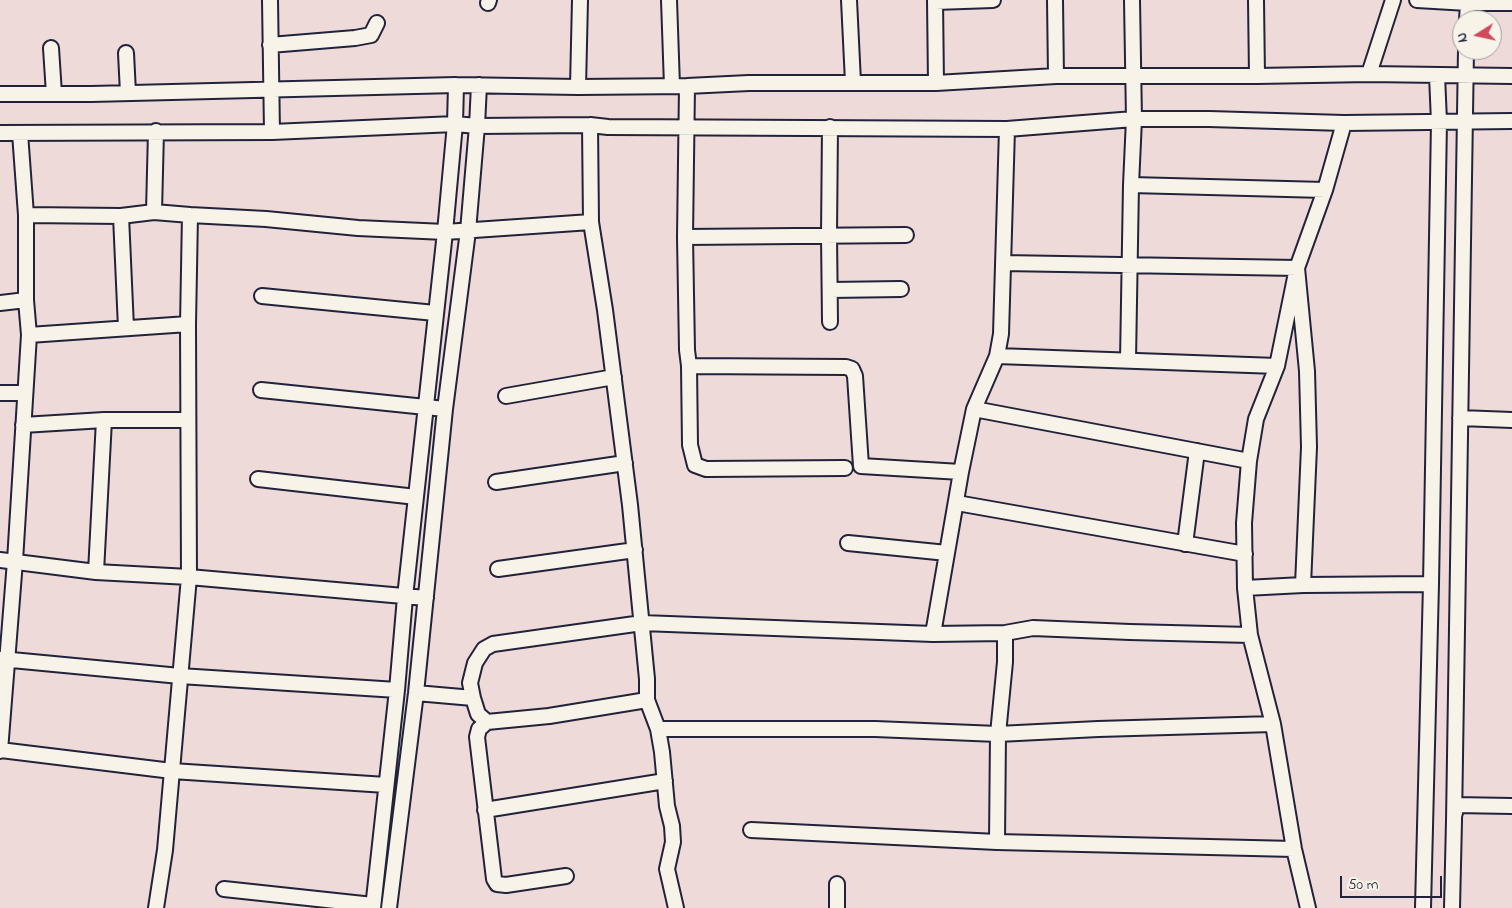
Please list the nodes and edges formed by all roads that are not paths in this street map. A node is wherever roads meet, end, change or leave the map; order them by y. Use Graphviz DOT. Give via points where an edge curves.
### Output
graph roads {
  1 [pos="267,0"];
  2 [pos="580,0"];
  3 [pos="669,0"];
  4 [pos="849,0"];
  5 [pos="993,0"];
  6 [pos="1055,0"];
  7 [pos="1132,0"];
  8 [pos="1256,0"];
  9 [pos="1393,0"];
  10 [pos="1417,0"];
  11 [pos="935,1"];
  12 [pos="1468,3"];
  13 [pos="1512,3"];
  14 [pos="1468,10"];
  15 [pos="376,24"];
  16 [pos="270,45"];
  17 [pos="51,48"];
  18 [pos="126,53"];
  19 [pos="1465,60"];
  20 [pos="1369,74"];
  21 [pos="1437,75"];
  22 [pos="1464,75"];
  23 [pos="1056,76"];
  24 [pos="1133,76"];
  25 [pos="1257,76"];
  26 [pos="1512,76"];
  27 [pos="853,82"];
  28 [pos="936,83"];
  29 [pos="456,85"];
  30 [pos="479,85"];
  31 [pos="672,86"];
  32 [pos="687,86"];
  33 [pos="578,87"];
  34 [pos="271,90"];
  35 [pos="128,93"];
  36 [pos="0,94"];
  37 [pos="54,94"];
  38 [pos="1134,119"];
  39 [pos="1512,121"];
  40 [pos="1344,122"];
  41 [pos="1439,122"];
  42 [pos="1464,122"];
  43 [pos="455,124"];
  44 [pos="590,125"];
  45 [pos="477,126"];
  46 [pos="687,127"];
  47 [pos="830,127"];
  48 [pos="1007,128"];
  49 [pos="156,131"];
  50 [pos="272,132"];
  51 [pos="0,133"];
  52 [pos="20,133"];
  53 [pos="1131,185"];
  54 [pos="1325,190"];
  55 [pos="154,212"];
  56 [pos="26,215"];
  57 [pos="190,215"];
  58 [pos="121,216"];
  59 [pos="591,222"];
  60 [pos="468,231"];
  61 [pos="445,232"];
  62 [pos="829,235"];
  63 [pos="906,235"];
  64 [pos="685,237"];
  65 [pos="1003,263"];
  66 [pos="1129,264"];
  67 [pos="1297,268"];
  68 [pos="901,289"];
  69 [pos="830,290"];
  70 [pos="262,296"];
  71 [pos="26,300"];
  72 [pos="0,303"];
  73 [pos="435,312"];
  74 [pos="830,322"];
  75 [pos="188,324"];
  76 [pos="126,328"];
  77 [pos="29,335"];
  78 [pos="998,356"];
  79 [pos="1128,360"];
  80 [pos="689,366"];
  81 [pos="1277,366"];
  82 [pos="614,377"];
  83 [pos="262,390"];
  84 [pos="25,392"];
  85 [pos="0,393"];
  86 [pos="506,396"];
  87 [pos="426,407"];
  88 [pos="445,409"];
  89 [pos="974,409"];
  90 [pos="1460,418"];
  91 [pos="104,420"];
  92 [pos="188,420"];
  93 [pos="1512,420"];
  94 [pos="24,425"];
  95 [pos="1197,451"];
  96 [pos="1249,461"];
  97 [pos="625,463"];
  98 [pos="845,468"];
  99 [pos="961,472"];
  100 [pos="258,479"];
  101 [pos="496,482"];
  102 [pos="416,497"];
  103 [pos="957,503"];
  104 [pos="848,543"];
  105 [pos="1186,544"];
  106 [pos="634,550"];
  107 [pos="947,553"];
  108 [pos="1245,554"];
  109 [pos="0,560"];
  110 [pos="15,561"];
  111 [pos="498,569"];
  112 [pos="96,572"];
  113 [pos="189,577"];
  114 [pos="1431,584"];
  115 [pos="1303,585"];
  116 [pos="1245,588"];
  117 [pos="404,597"];
  118 [pos="426,598"];
  119 [pos="642,623"];
  120 [pos="1005,633"];
  121 [pos="933,634"];
  122 [pos="1250,634"];
  123 [pos="4,659"];
  124 [pos="180,676"];
  125 [pos="397,690"];
  126 [pos="416,693"];
  127 [pos="473,698"];
  128 [pos="647,700"];
  129 [pos="487,722"];
  130 [pos="1273,724"];
  131 [pos="658,729"];
  132 [pos="998,734"];
  133 [pos="0,751"];
  134 [pos="172,771"];
  135 [pos="665,781"];
  136 [pos="386,785"];
  137 [pos="1512,806"];
  138 [pos="485,810"];
  139 [pos="1454,821"];
  140 [pos="751,830"];
  141 [pos="997,842"];
  142 [pos="1294,849"];
  143 [pos="566,876"];
  144 [pos="837,884"];
  145 [pos="224,889"];
  146 [pos="373,906"];
  147 [pos="156,908"];
  148 [pos="388,908"];
  149 [pos="676,908"];
  150 [pos="837,908"];
  151 [pos="1308,908"];
  152 [pos="1423,908"];
  153 [pos="1452,908"];
  1 -- 16 [label="street"];
  2 -- 33 [label="street"];
  3 -- 31 [label="street"];
  4 -- 27 [label="street"];
  5 -- 11 [label="street"];
  6 -- 23 [label="street"];
  7 -- 24 [label="street"];
  8 -- 25 [label="street"];
  9 -- 20 [label="street"];
  10 -- 12 [label="street"];
  11 -- 28 [label="street"];
  12 -- 13 [label="street"];
  12 -- 14 [label="street"];
  15 -- 16 [label="street" via="371,35"];
  16 -- 34 [label="street"];
  17 -- 37 [label="street"];
  18 -- 35 [label="street"];
  19 -- 22 [label="street"];
  20 -- 21 [label="street"];
  20 -- 25 [label="street"];
  21 -- 22 [label="street"];
  21 -- 41 [label="street"];
  22 -- 26 [label="street"];
  22 -- 42 [label="street"];
  23 -- 24 [label="street"];
  23 -- 28 [label="street"];
  24 -- 25 [label="street"];
  24 -- 38 [label="street"];
  27 -- 28 [label="street"];
  27 -- 32 [label="street"];
  29 -- 30 [label="street"];
  29 -- 34 [label="street"];
  29 -- 43 [label="street"];
  30 -- 33 [label="street"];
  30 -- 45 [label="street"];
  31 -- 32 [label="street"];
  31 -- 33 [label="street"];
  32 -- 46 [label="street"];
  34 -- 35 [label="street"];
  34 -- 50 [label="street"];
  35 -- 37 [label="street"];
  36 -- 37 [label="street"];
  38 -- 40 [label="street"];
  38 -- 48 [label="street"];
  38 -- 53 [label="street"];
  39 -- 42 [label="street"];
  40 -- 41 [label="street"];
  40 -- 54 [label="street"];
  41 -- 42 [label="street"];
  41 -- 114 [label="street"];
  42 -- 90 [label="street"];
  43 -- 45 [label="street"];
  43 -- 50 [label="street"];
  43 -- 61 [label="street"];
  44 -- 45 [label="street"];
  44 -- 46 [label="street"];
  44 -- 59 [label="street"];
  45 -- 60 [label="street"];
  46 -- 47 [label="street"];
  46 -- 64 [label="street"];
  47 -- 48 [label="street"];
  47 -- 62 [label="street"];
  48 -- 65 [label="street"];
  49 -- 50 [label="street"];
  49 -- 52 [label="street"];
  49 -- 55 [label="street"];
  51 -- 52 [label="street"];
  52 -- 56 [label="street"];
  53 -- 54 [label="street"];
  53 -- 66 [label="street"];
  54 -- 67 [label="street"];
  55 -- 57 [label="street"];
  55 -- 58 [label="street"];
  56 -- 58 [label="street"];
  56 -- 71 [label="street"];
  57 -- 61 [label="street"];
  57 -- 75 [label="street"];
  58 -- 76 [label="street"];
  59 -- 60 [label="street"];
  59 -- 82 [label="street"];
  60 -- 61 [label="street"];
  60 -- 88 [label="street"];
  61 -- 73 [label="street"];
  62 -- 63 [label="street"];
  62 -- 64 [label="street"];
  62 -- 69 [label="street"];
  64 -- 80 [label="street"];
  65 -- 66 [label="street"];
  65 -- 78 [label="street"];
  66 -- 67 [label="street"];
  66 -- 79 [label="street"];
  67 -- 81 [label="street"];
  67 -- 115 [label="street" via="1307,371 1309,447"];
  68 -- 69 [label="street"];
  69 -- 74 [label="street"];
  70 -- 73 [label="street"];
  71 -- 72 [label="street"];
  71 -- 77 [label="street"];
  73 -- 87 [label="street"];
  75 -- 76 [label="street"];
  75 -- 92 [label="street"];
  76 -- 77 [label="street"];
  77 -- 84 [label="street"];
  78 -- 79 [label="street"];
  78 -- 89 [label="street"];
  79 -- 81 [label="street"];
  80 -- 98 [label="street" via="690,445 694,466 706,469"];
  80 -- 99 [label="street" via="852,369 861,466"];
  81 -- 96 [label="street" via="1256,419"];
  82 -- 86 [label="street"];
  82 -- 97 [label="street"];
  83 -- 87 [label="street"];
  84 -- 85 [label="street"];
  84 -- 94 [label="street"];
  87 -- 88 [label="street"];
  87 -- 102 [label="street"];
  88 -- 118 [label="street"];
  89 -- 95 [label="street"];
  89 -- 99 [label="street"];
  90 -- 93 [label="street"];
  90 -- 139 [label="street"];
  91 -- 92 [label="street"];
  91 -- 94 [label="street"];
  91 -- 112 [label="street"];
  92 -- 113 [label="street"];
  94 -- 110 [label="street"];
  95 -- 96 [label="street"];
  95 -- 105 [label="street"];
  96 -- 108 [label="street"];
  97 -- 101 [label="street"];
  97 -- 106 [label="street"];
  99 -- 103 [label="street"];
  100 -- 102 [label="street"];
  102 -- 117 [label="street"];
  103 -- 105 [label="street"];
  103 -- 107 [label="street"];
  104 -- 107 [label="street"];
  105 -- 108 [label="street"];
  106 -- 111 [label="street"];
  106 -- 119 [label="street"];
  107 -- 121 [label="street"];
  108 -- 116 [label="street"];
  109 -- 110 [label="street"];
  110 -- 112 [label="street"];
  110 -- 123 [label="street"];
  112 -- 113 [label="street"];
  113 -- 117 [label="street"];
  113 -- 124 [label="street"];
  114 -- 115 [label="street"];
  114 -- 152 [label="street"];
  115 -- 116 [label="street"];
  116 -- 122 [label="street"];
  117 -- 118 [label="street"];
  117 -- 125 [label="street"];
  118 -- 126 [label="street"];
  119 -- 121 [label="street"];
  119 -- 127 [label="street" via="493,644 484,648 475,663 470,683"];
  119 -- 128 [label="street"];
  120 -- 121 [label="street"];
  120 -- 122 [label="street" via="1033,628"];
  120 -- 132 [label="street"];
  122 -- 130 [label="street"];
  123 -- 124 [label="street"];
  123 -- 133 [label="street"];
  124 -- 125 [label="street"];
  124 -- 134 [label="street"];
  125 -- 136 [label="street"];
  126 -- 127 [label="street"];
  126 -- 148 [label="street"];
  127 -- 129 [label="street" via="478,714"];
  128 -- 129 [label="street" via="549,716"];
  128 -- 131 [label="street"];
  129 -- 138 [label="street" via="479,729 477,737"];
  130 -- 132 [label="street"];
  130 -- 142 [label="street"];
  131 -- 132 [label="street" via="875,729"];
  131 -- 135 [label="street"];
  132 -- 141 [label="street"];
  133 -- 134 [label="street"];
  134 -- 136 [label="street"];
  134 -- 147 [label="street"];
  135 -- 138 [label="street"];
  135 -- 149 [label="street" via="673,842 667,869"];
  136 -- 146 [label="street"];
  137 -- 139 [label="street" via="1455,805"];
  138 -- 143 [label="street" via="497,884"];
  139 -- 153 [label="street"];
  140 -- 141 [label="street"];
  141 -- 142 [label="street"];
  142 -- 151 [label="street"];
  144 -- 150 [label="street"];
  145 -- 146 [label="street"];
}
